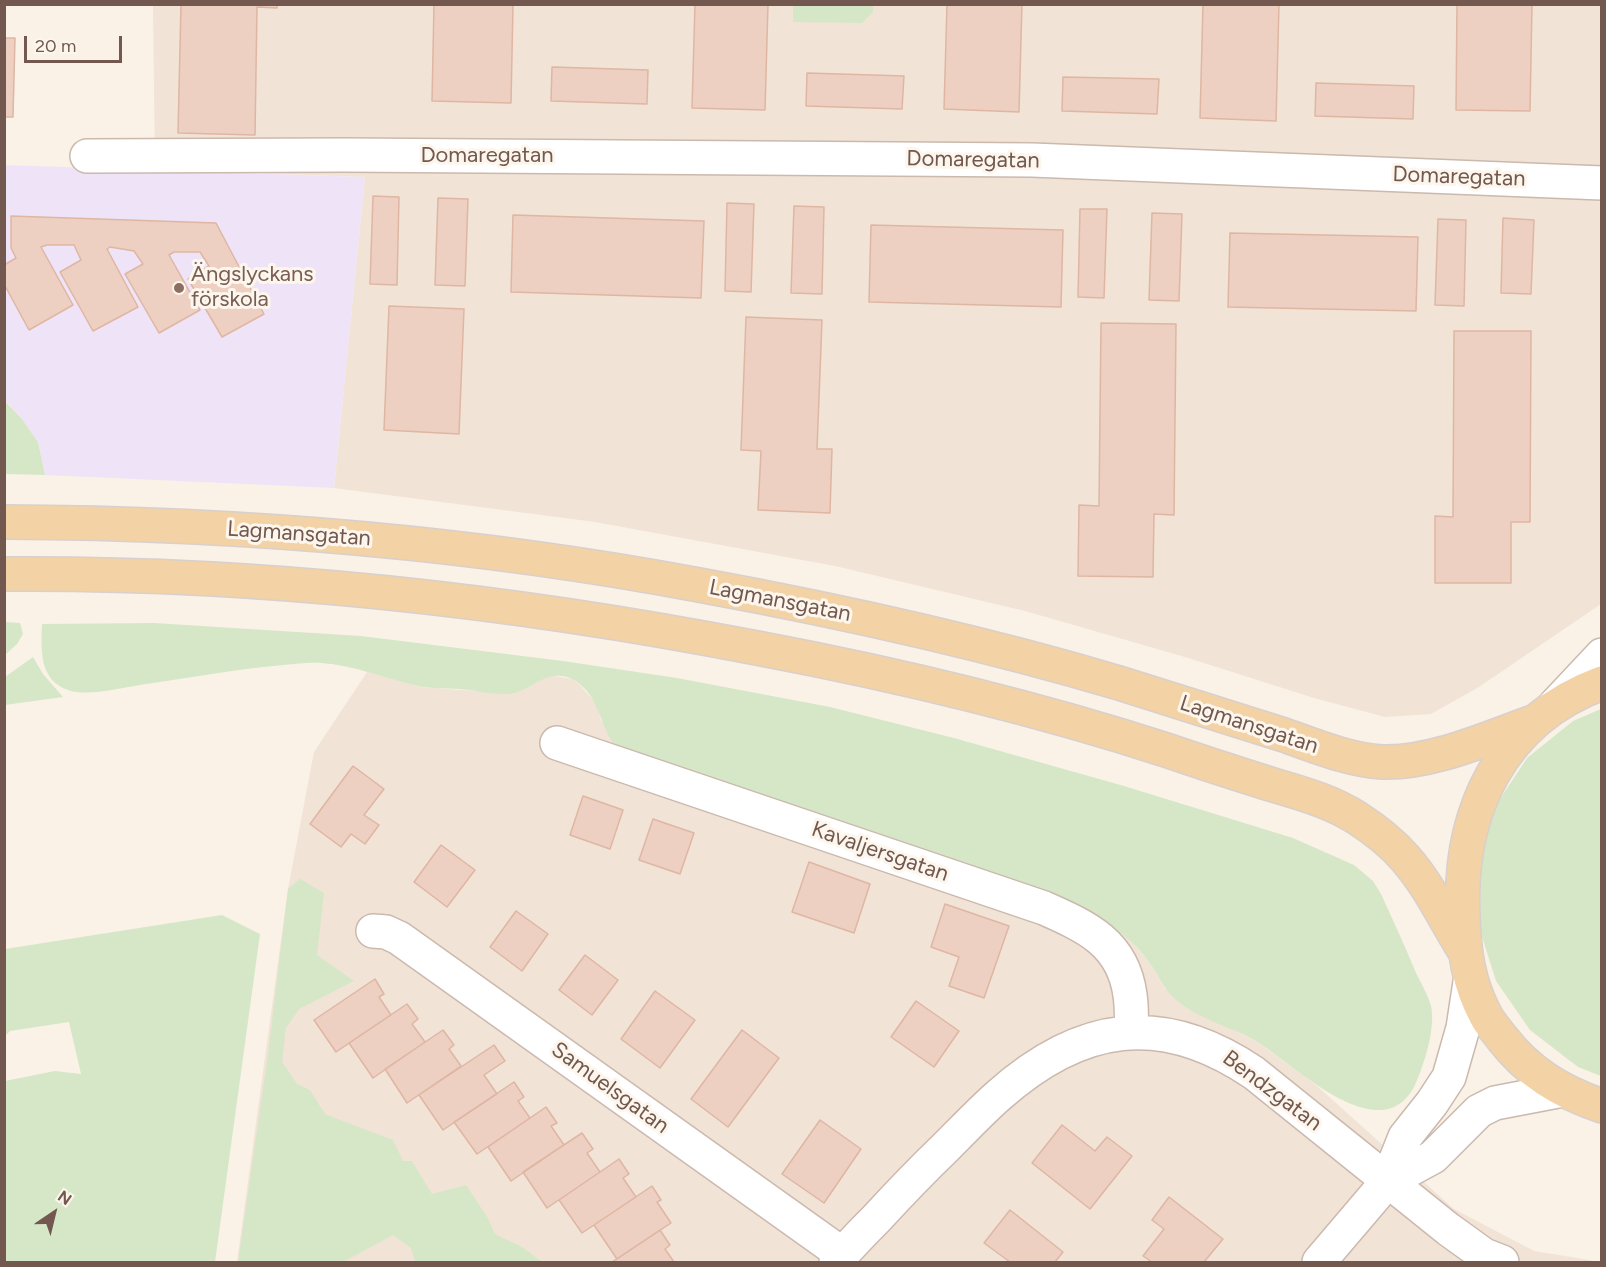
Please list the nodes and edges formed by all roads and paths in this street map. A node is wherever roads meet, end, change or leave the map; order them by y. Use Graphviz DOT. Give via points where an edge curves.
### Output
graph roads {
  1 [pos="87,156"];
  2 [pos="1602,183"];
  3 [pos="4,522"];
  4 [pos="4,574"];
  5 [pos="1602,655"];
  6 [pos="1602,682"];
  7 [pos="1544,713"];
  8 [pos="557,743"];
  9 [pos="373,931"];
  10 [pos="1464,950"];
  11 [pos="1470,982"];
  12 [pos="1132,1032"];
  13 [pos="1563,1090"];
  14 [pos="1602,1106"];
  15 [pos="1387,1182"];
  16 [pos="839,1258"];
  17 [pos="1319,1263"];
  18 [pos="1502,1263"];
  1 -- 2 [label="street, Domaregatan" via="1032,160"];
  3 -- 7 [label="main road, Lagmansgatan" via="164,525 378,539 576,564 694,584 900,625 1026,657 1330,751 1382,762 1432,755"];
  4 -- 10 [label="main road" via="294,584 471,601 656,628 945,689 1134,740 1344,810 1386,839 1406,859"];
  5 -- 7 [label="street"];
  6 -- 7 [label="main road"];
  7 -- 10 [label="main road" via="1506,752 1474,815 1463,866"];
  8 -- 12 [label="street, Kavaljersgatan" via="1044,908 1084,926 1114,951 1126,976"];
  9 -- 16 [label="street, Samuelsgatan" via="399,938"];
  10 -- 11 [label="main road"];
  11 -- 13 [label="main road" via="1486,1017 1514,1054"];
  11 -- 15 [label="street" via="1449,1077 1405,1137"];
  12 -- 15 [label="street, Bendzgatan" via="1166,1033 1229,1056"];
  12 -- 16 [label="street, Bendzgatan" via="1079,1045 1027,1074 925,1167"];
  13 -- 14 [label="main road"];
  13 -- 15 [label="street" via="1495,1103 1479,1111 1433,1157"];
  15 -- 17 [label="street"];
  15 -- 18 [label="street, Bendzgatan" via="1484,1255"];
}
